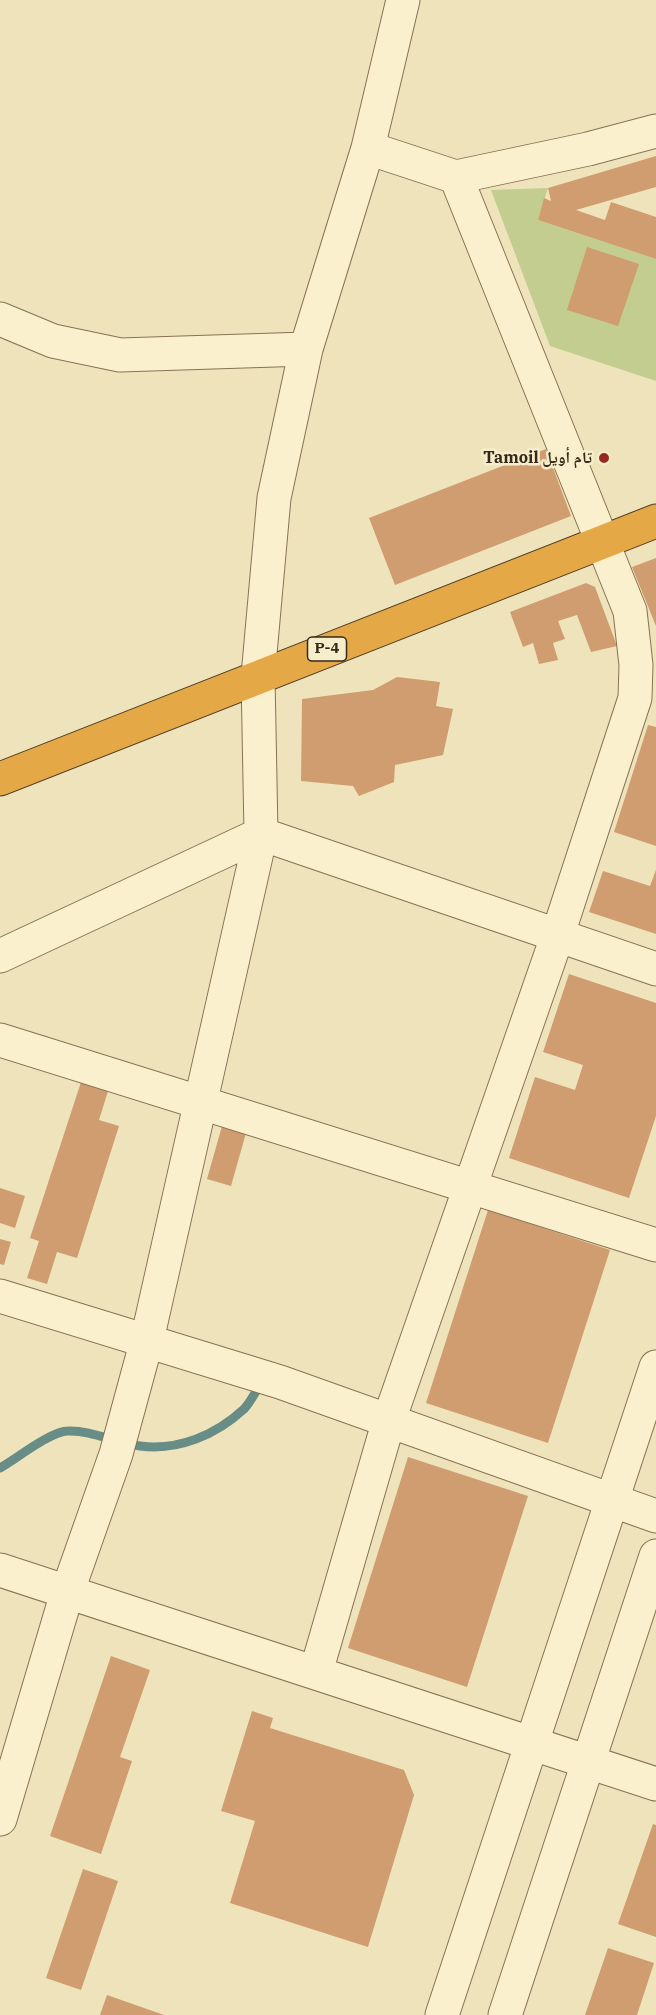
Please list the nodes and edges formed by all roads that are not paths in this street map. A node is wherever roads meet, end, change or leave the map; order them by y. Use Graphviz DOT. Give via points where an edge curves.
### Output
graph roads {
  1 [pos="403,0"];
  2 [pos="656,131"];
  3 [pos="368,148"];
  4 [pos="456,177"];
  5 [pos="0,320"];
  6 [pos="306,349"];
  7 [pos="656,521"];
  8 [pos="600,542"];
  9 [pos="258,676"];
  10 [pos="645,701"];
  11 [pos="0,779"];
  12 [pos="261,834"];
  13 [pos="557,937"];
  14 [pos="0,956"];
  15 [pos="656,969"];
  16 [pos="0,1040"];
  17 [pos="200,1100"];
  18 [pos="472,1185"];
  19 [pos="656,1245"];
  20 [pos="0,1296"];
  21 [pos="147,1340"];
  22 [pos="656,1367"];
  23 [pos="389,1420"];
  24 [pos="612,1502"];
  25 [pos="656,1516"];
  26 [pos="656,1556"];
  27 [pos="0,1570"];
  28 [pos="67,1593"];
  29 [pos="316,1672"];
  30 [pos="531,1743"];
  31 [pos="588,1761"];
  32 [pos="656,1784"];
  33 [pos="0,1819"];
  34 [pos="442,2015"];
  35 [pos="505,2015"];
  1 -- 3 [label="street"];
  2 -- 4 [label="street"];
  3 -- 4 [label="street"];
  3 -- 6 [label="street"];
  4 -- 8 [label="street"];
  5 -- 6 [label="street" via="53,341 120,355"];
  6 -- 9 [label="street" via="274,498"];
  7 -- 8 [label="highway, P-4"];
  8 -- 9 [label="highway, P-4"];
  8 -- 10 [label="street" via="630,611"];
  9 -- 11 [label="highway, P-4"];
  9 -- 12 [label="street"];
  10 -- 13 [label="street"];
  12 -- 13 [label="street"];
  12 -- 14 [label="street"];
  12 -- 17 [label="street"];
  13 -- 15 [label="street"];
  13 -- 18 [label="street"];
  16 -- 17 [label="street"];
  17 -- 18 [label="street"];
  17 -- 21 [label="street"];
  18 -- 19 [label="street"];
  18 -- 23 [label="street"];
  20 -- 21 [label="street"];
  21 -- 23 [label="street"];
  21 -- 28 [label="street" via="120,1439"];
  22 -- 24 [label="street"];
  23 -- 24 [label="street"];
  23 -- 29 [label="street"];
  24 -- 25 [label="street"];
  24 -- 30 [label="street"];
  26 -- 31 [label="street"];
  27 -- 28 [label="street"];
  28 -- 29 [label="street"];
  28 -- 33 [label="street"];
  29 -- 30 [label="street"];
  30 -- 31 [label="street"];
  30 -- 34 [label="street"];
  31 -- 32 [label="street"];
  31 -- 35 [label="street"];
}
